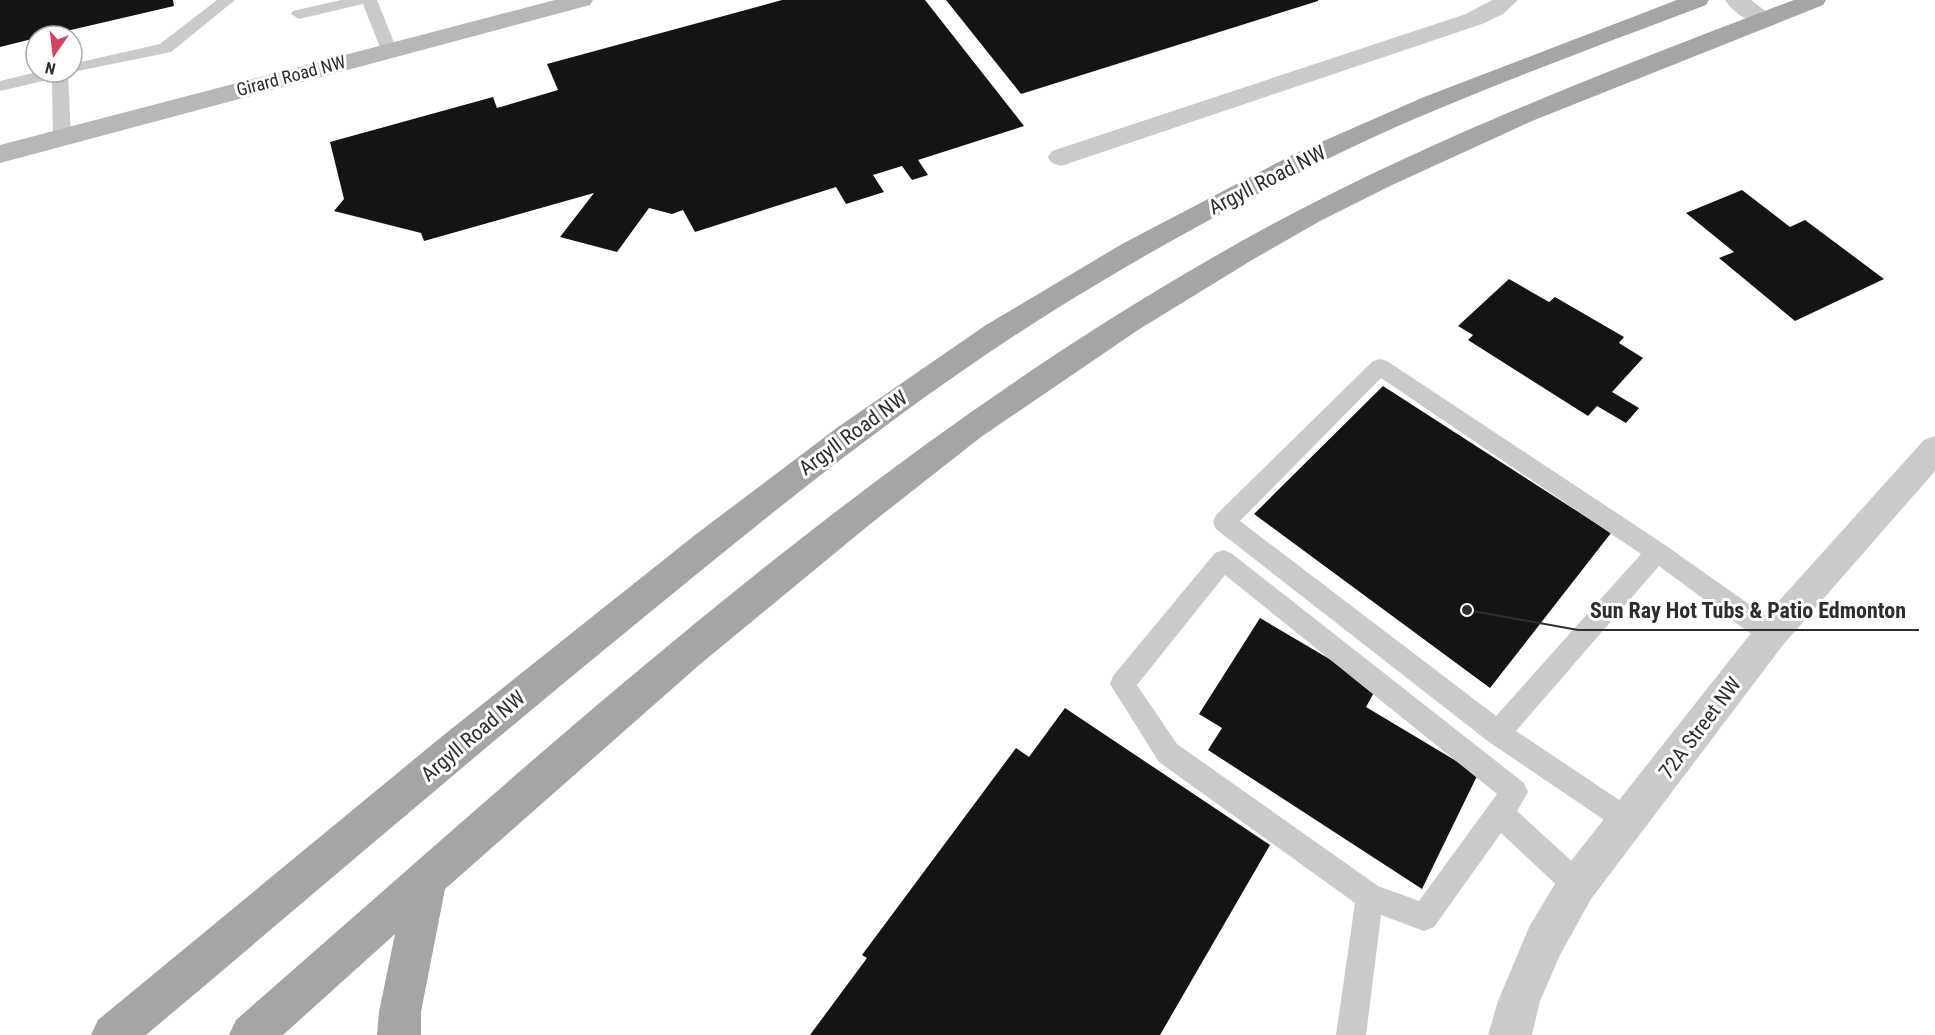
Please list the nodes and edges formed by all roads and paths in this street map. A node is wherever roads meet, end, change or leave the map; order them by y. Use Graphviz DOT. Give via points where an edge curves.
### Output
graph roads {
  1 [pos="227,0"];
  2 [pos="362,0"];
  3 [pos="369,0"];
  4 [pos="582,0"];
  5 [pos="1507,0"];
  6 [pos="1698,0"];
  7 [pos="1736,0"];
  8 [pos="1815,0"];
  9 [pos="299,14"];
  10 [pos="1765,20"];
  11 [pos="389,50"];
  12 [pos="84,66"];
  13 [pos="24,80"];
  14 [pos="60,84"];
  15 [pos="0,86"];
  16 [pos="62,138"];
  17 [pos="0,154"];
  18 [pos="1061,157"];
  19 [pos="1935,449"];
  20 [pos="1657,552"];
  21 [pos="1771,634"];
  22 [pos="1498,733"];
  23 [pos="1500,814"];
  24 [pos="1628,821"];
  25 [pos="427,880"];
  26 [pos="1577,885"];
  27 [pos="1370,897"];
  28 [pos="113,1035"];
  29 [pos="251,1035"];
  30 [pos="399,1035"];
  31 [pos="1351,1035"];
  32 [pos="1510,1035"];
  1 -- 12 [label="lane" via="165,48"];
  2 -- 9 [label="lane"];
  3 -- 11 [label="lane"];
  4 -- 11 [label="street, Girard Road NW"];
  5 -- 18 [label="street" via="1474,19"];
  6 -- 28 [label="main road, Argyll Road NW" via="1468,88 1298,163 1177,226 968,351 783,485 606,626"];
  7 -- 10 [label="street"];
  8 -- 10 [label="main road"];
  10 -- 25 [label="main road" via="1438,150 1242,253 1116,331 1015,396 773,581 620,709"];
  11 -- 16 [label="street, Girard Road NW"];
  13 -- 15 [label="lane"];
  14 -- 16 [label="lane"];
  16 -- 17 [label="street, Girard Road NW"];
  19 -- 21 [label="street, 72A Street NW"];
  20 -- 21 [label="lane"];
  20 -- 22 [label="lane"];
  20 -- 22 [label="lane" via="1380,367 1224,522"];
  21 -- 24 [label="street, 72A Street NW"];
  22 -- 24 [label="lane"];
  23 -- 26 [label="lane"];
  23 -- 27 [label="lane" via="1424,917"];
  23 -- 27 [label="lane" via="1515,792 1223,560 1122,684 1168,753"];
  24 -- 26 [label="street, 72A Street NW"];
  25 -- 29 [label="main road"];
  25 -- 30 [label="main road" via="399,1012"];
  26 -- 32 [label="street, 72A Street NW" via="1545,940 1519,1001"];
  27 -- 31 [label="lane"];
}
